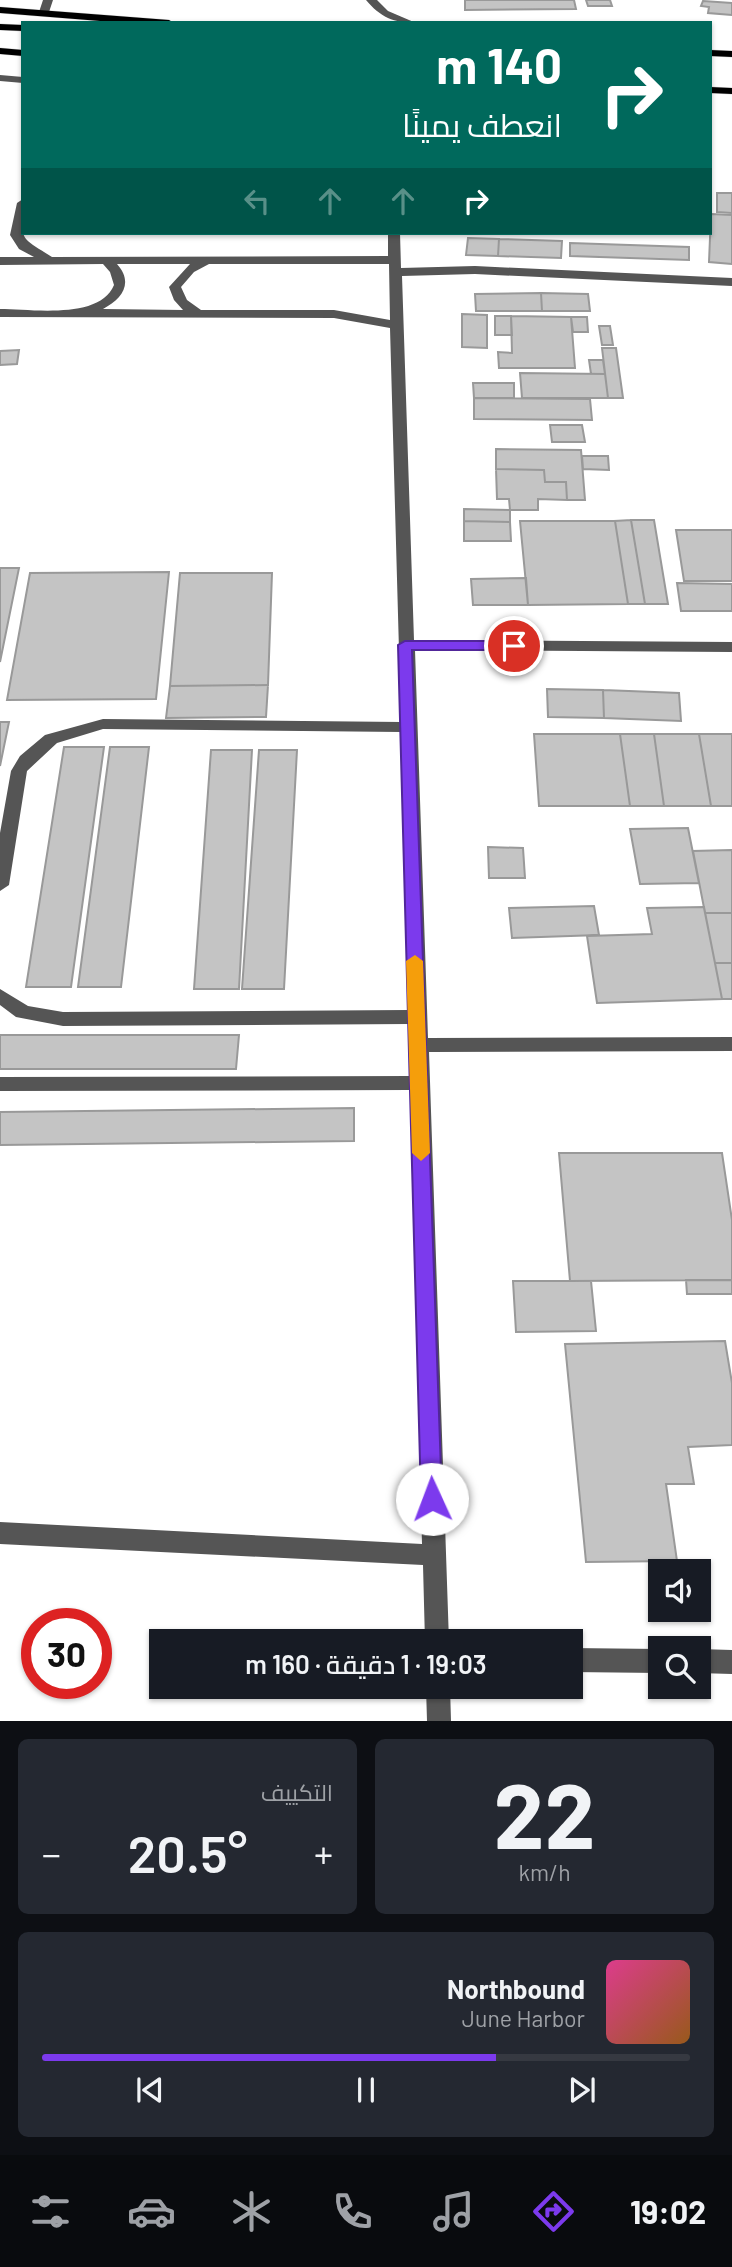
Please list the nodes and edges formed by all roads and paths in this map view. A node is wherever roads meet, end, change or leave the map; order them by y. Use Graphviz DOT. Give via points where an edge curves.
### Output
graph roads {
  1 [pos="48,0"];
  2 [pos="370,0"];
  3 [pos="0,10"];
  4 [pos="44,12"];
  5 [pos="146,21"];
  6 [pos="406,21"];
  7 [pos="0,27"];
  8 [pos="21,28"];
  9 [pos="0,51"];
  10 [pos="21,52"];
  11 [pos="712,53"];
  12 [pos="732,54"];
  13 [pos="0,78"];
  14 [pos="21,80"];
  15 [pos="712,90"];
  16 [pos="732,91"];
  17 [pos="21,210"];
  18 [pos="17,223"];
  19 [pos="2,228"];
  20 [pos="394,235"];
  21 [pos="0,261"];
  22 [pos="57,262"];
  23 [pos="108,262"];
  24 [pos="204,262"];
  25 [pos="395,266"];
  26 [pos="732,282"];
  27 [pos="0,313"];
  28 [pos="83,313"];
  29 [pos="197,313"];
  30 [pos="398,325"];
  31 [pos="405,645"];
  32 [pos="732,647"];
  33 [pos="408,727"];
  34 [pos="0,885"];
  35 [pos="0,996"];
  36 [pos="416,1017"];
  37 [pos="732,1044"];
  38 [pos="418,1045"];
  39 [pos="419,1083"];
  40 [pos="0,1084"];
  41 [pos="0,1533"];
  42 [pos="433,1555"];
  43 [pos="436,1629"];
  44 [pos="583,1660"];
  45 [pos="648,1661"];
  46 [pos="711,1661"];
  47 [pos="732,1662"];
  48 [pos="438,1699"];
  49 [pos="439,1721"];
  1 -- 4 [label="street"];
  2 -- 6 [label="street" via="384,13"];
  3 -- 4 [label="main road"];
  4 -- 5 [label="main road"];
  7 -- 8 [label="main road"];
  9 -- 10 [label="main road"];
  11 -- 12 [label="main road"];
  13 -- 14 [label="street"];
  15 -- 16 [label="main road"];
  17 -- 18 [label="street"];
  18 -- 19 [label="street"];
  18 -- 22 [label="street" via="16,235 23,246"];
  20 -- 25 [label="street"];
  21 -- 22 [label="street"];
  22 -- 23 [label="street"];
  23 -- 24 [label="street"];
  23 -- 28 [label="street" via="121,279 119,289 106,303"];
  24 -- 25 [label="street"];
  24 -- 29 [label="street" via="190,269 175,287 177,297"];
  25 -- 26 [label="street"];
  25 -- 30 [label="street"];
  27 -- 28 [label="street"];
  28 -- 29 [label="street"];
  29 -- 30 [label="street" via="334,314"];
  30 -- 31 [label="street"];
  31 -- 32 [label="street"];
  31 -- 33 [label="street"];
  33 -- 34 [label="street" via="103,724 67,732 37,749 19,771"];
  33 -- 36 [label="street"];
  35 -- 36 [label="street" via="23,1012 63,1019"];
  36 -- 38 [label="street"];
  37 -- 38 [label="street"];
  38 -- 39 [label="street"];
  39 -- 40 [label="street"];
  39 -- 42 [label="street"];
  41 -- 42 [label="street"];
  42 -- 43 [label="street"];
  44 -- 45 [label="street"];
  46 -- 47 [label="street"];
  48 -- 49 [label="street"];
}
